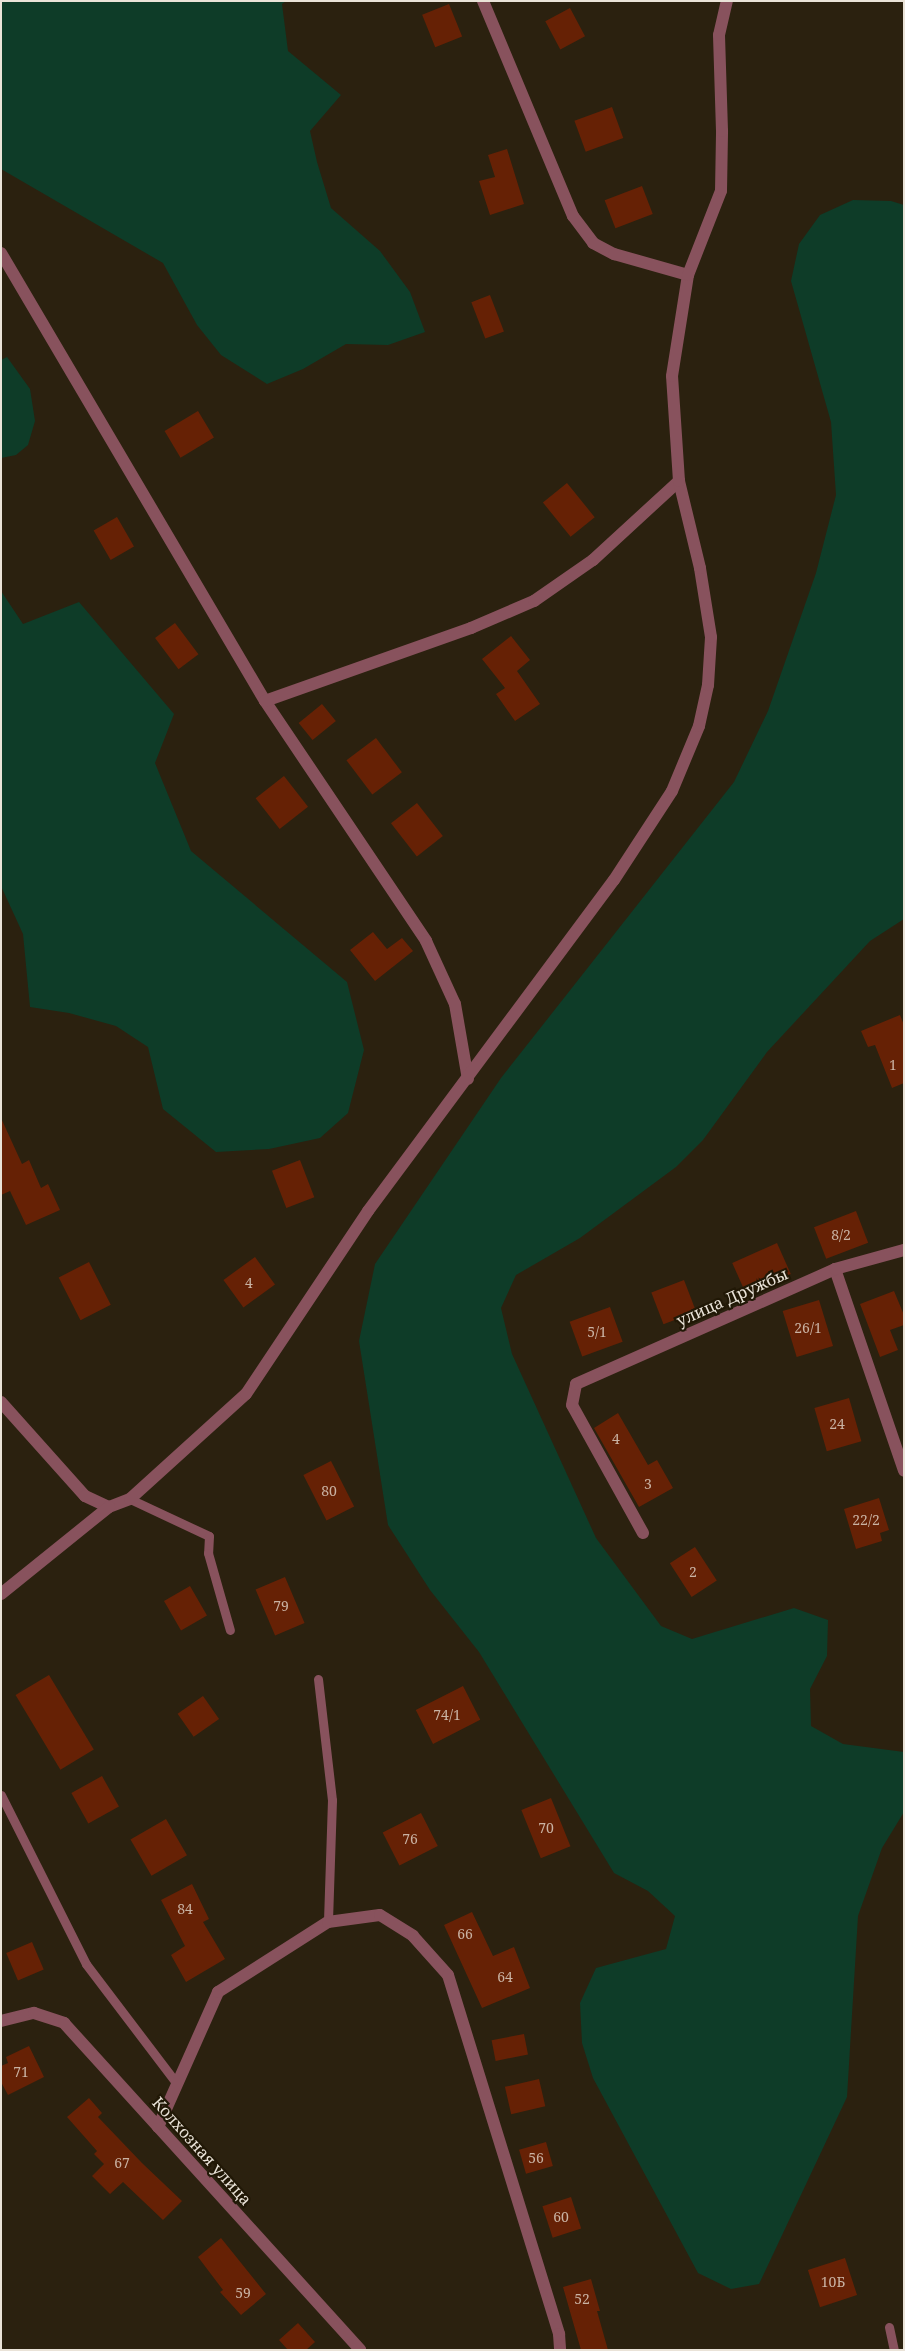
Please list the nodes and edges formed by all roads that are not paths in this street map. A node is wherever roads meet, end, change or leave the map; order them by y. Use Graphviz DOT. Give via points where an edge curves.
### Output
graph roads {
  1 [pos="483,1"];
  2 [pos="726,1"];
  3 [pos="1,253"];
  4 [pos="688,275"];
  5 [pos="679,481"];
  6 [pos="265,701"];
  7 [pos="468,1079"];
  8 [pos="904,1250"];
  9 [pos="835,1270"];
  10 [pos="1,1402"];
  11 [pos="904,1471"];
  12 [pos="130,1499"];
  13 [pos="109,1507"];
  14 [pos="643,1533"];
  15 [pos="1,1594"];
  16 [pos="230,1630"];
  17 [pos="318,1679"];
  18 [pos="1,1795"];
  19 [pos="328,1922"];
  20 [pos="1,2021"];
  21 [pos="177,2084"];
  22 [pos="158,2127"];
  23 [pos="889,2327"];
  24 [pos="360,2350"];
  25 [pos="560,2350"];
  26 [pos="894,2350"];
  1 -- 4 [label="street" via="573,216 593,243 614,254"];
  2 -- 4 [label="street" via="720,35 721,191"];
  3 -- 6 [label="street"];
  4 -- 5 [label="street" via="672,376"];
  5 -- 6 [label="street" via="593,560 534,601 471,628"];
  5 -- 7 [label="street" via="700,568 711,637 708,685 699,726 672,791 614,880"];
  6 -- 7 [label="street" via="426,941 455,1004"];
  7 -- 12 [label="street" via="368,1211 246,1394"];
  8 -- 9 [label="street, улица Дружбы"];
  9 -- 11 [label="street"];
  9 -- 14 [label="street, улица Дружбы" via="576,1384 572,1405"];
  10 -- 13 [label="street" via="86,1496"];
  12 -- 13 [label="street"];
  12 -- 16 [label="lane" via="209,1536 208,1554"];
  13 -- 15 [label="street"];
  17 -- 19 [label="lane" via="332,1800"];
  18 -- 21 [label="lane" via="86,1964"];
  19 -- 21 [label="street" via="218,1992"];
  19 -- 25 [label="street" via="380,1915 413,1936 448,1975 559,2334"];
  20 -- 22 [label="street, Колхозная улица" via="34,2013 64,2023"];
  21 -- 22 [label="street"];
  22 -- 24 [label="street, Колхозная улица"];
  23 -- 26 [label="lane"];
}
